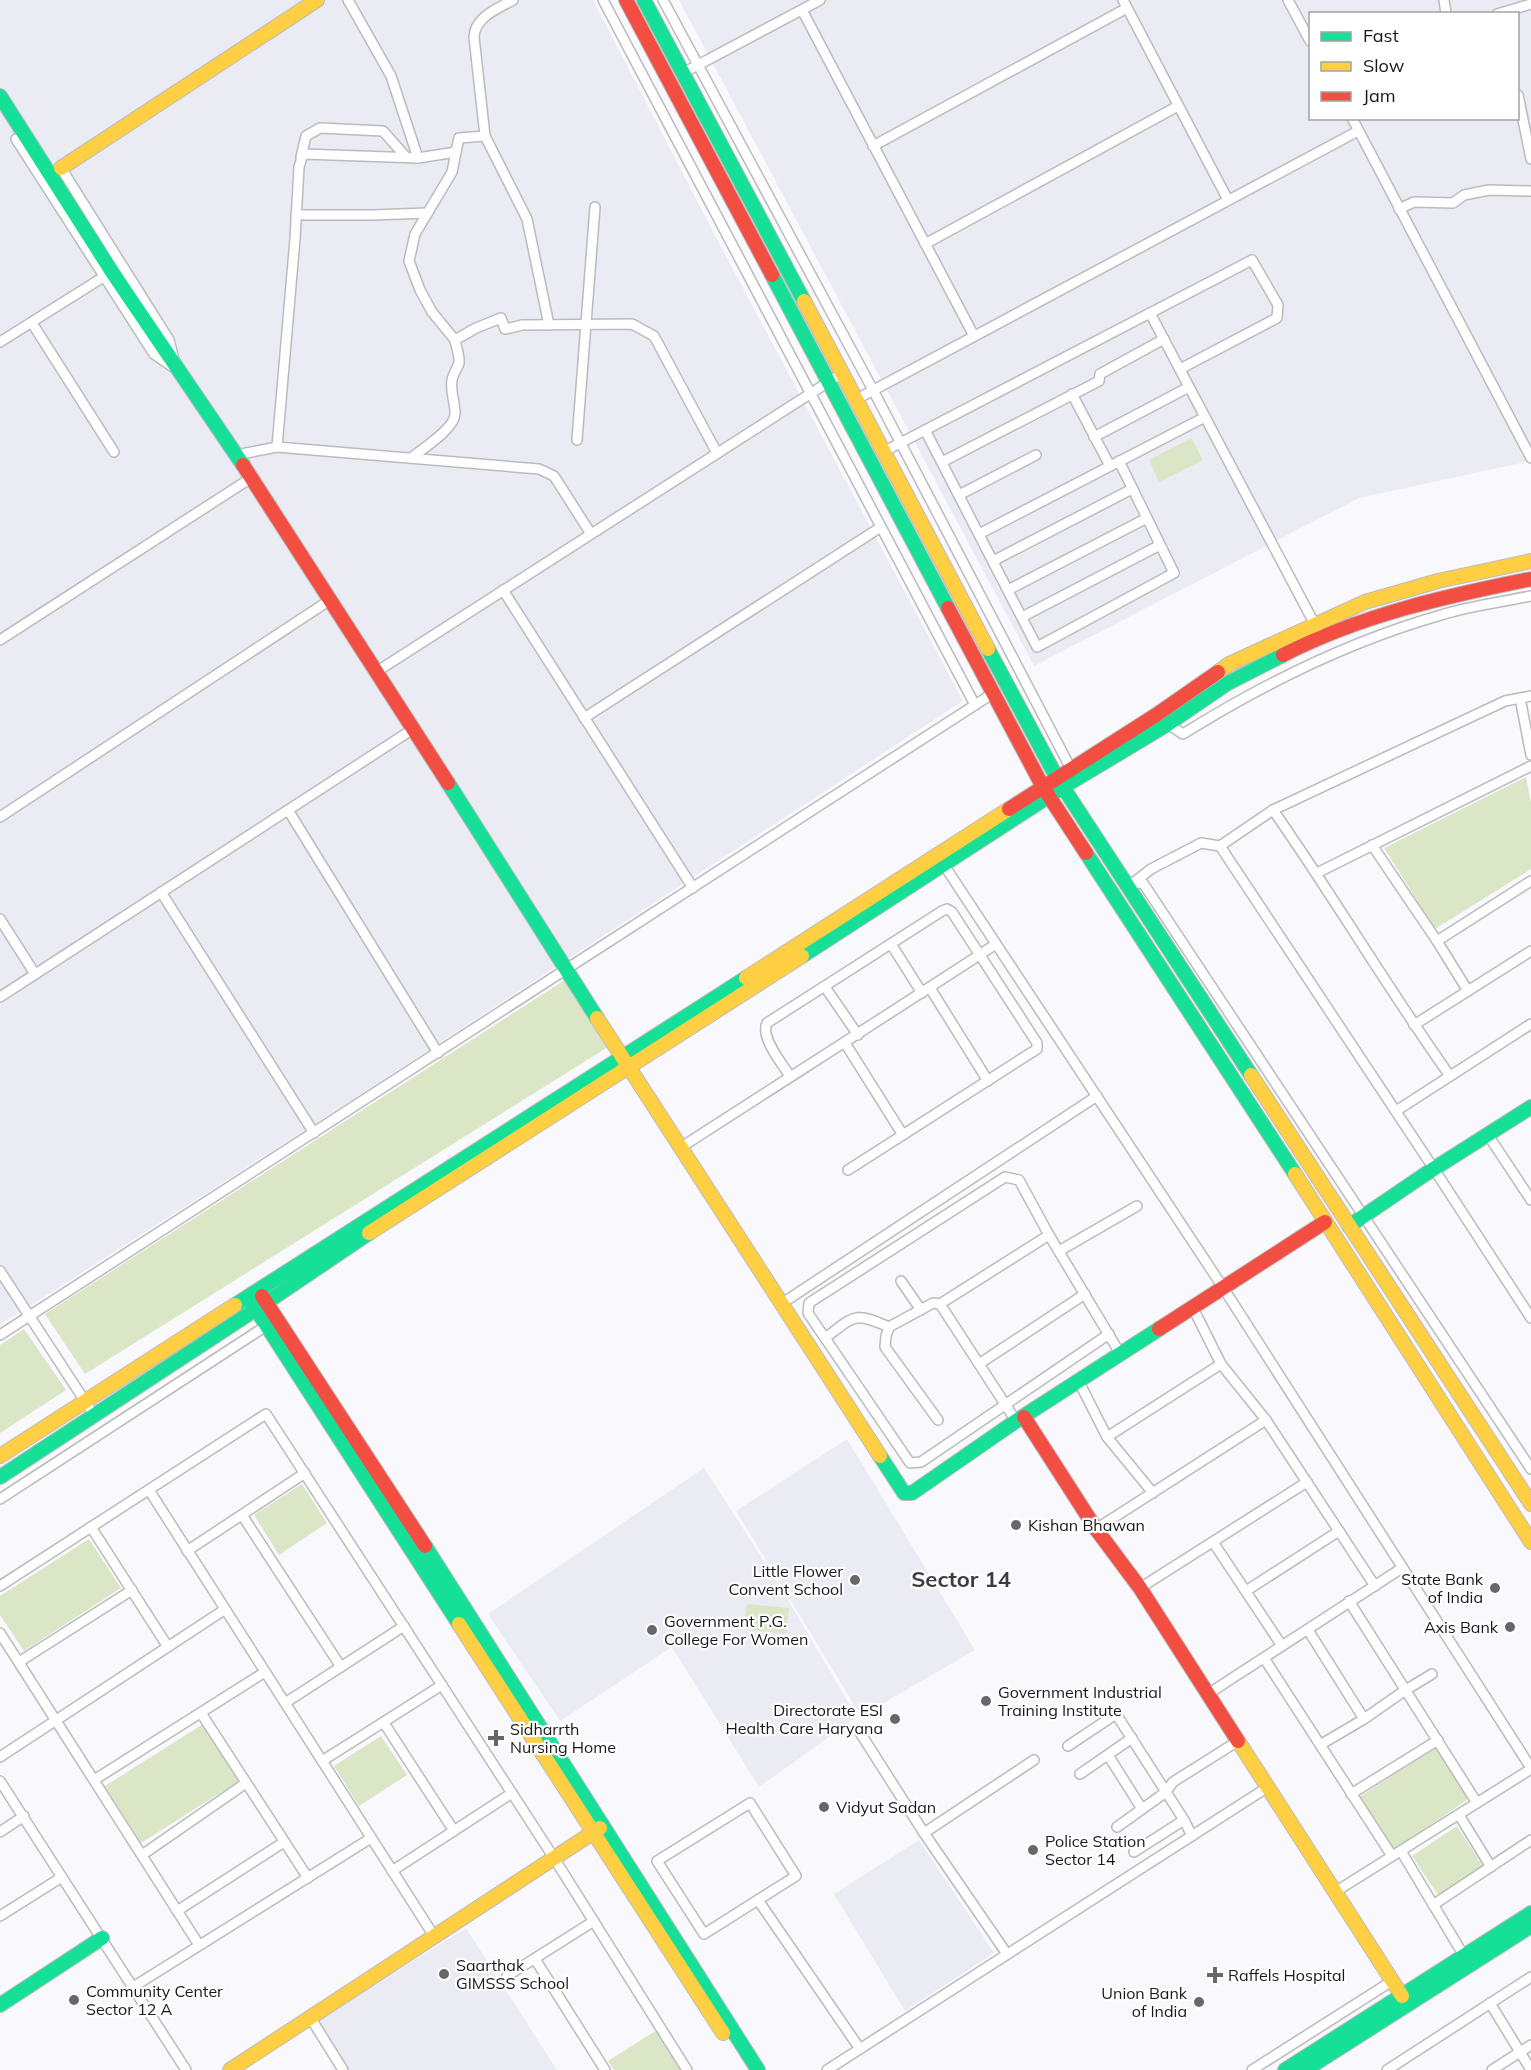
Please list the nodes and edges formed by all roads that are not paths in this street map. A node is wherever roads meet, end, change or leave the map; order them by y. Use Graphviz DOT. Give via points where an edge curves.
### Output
graph roads {
  1 [pos="317,0"];
  2 [pos="348,0"];
  3 [pos="513,0"];
  4 [pos="603,0"];
  5 [pos="626,0"];
  6 [pos="644,0"];
  7 [pos="663,0"];
  8 [pos="820,0"];
  9 [pos="1288,0"];
  10 [pos="1125,4"];
  11 [pos="1531,4"];
  12 [pos="802,10"];
  13 [pos="1503,12"];
  14 [pos="1309,37"];
  15 [pos="699,64"];
  16 [pos="682,72"];
  17 [pos="0,96"];
  18 [pos="1519,100"];
  19 [pos="1178,106"];
  20 [pos="1353,120"];
  21 [pos="1358,131"];
  22 [pos="485,136"];
  23 [pos="16,139"];
  24 [pos="873,146"];
  25 [pos="456,152"];
  26 [pos="301,157"];
  27 [pos="406,157"];
  28 [pos="418,158"];
  29 [pos="1531,159"];
  30 [pos="61,168"];
  31 [pos="1531,191"];
  32 [pos="1228,200"];
  33 [pos="595,207"];
  34 [pos="1399,209"];
  35 [pos="427,213"];
  36 [pos="296,215"];
  37 [pos="925,244"];
  38 [pos="105,276"];
  39 [pos="1150,313"];
  40 [pos="32,323"];
  41 [pos="549,325"];
  42 [pos="586,325"];
  43 [pos="0,328"];
  44 [pos="974,336"];
  45 [pos="1164,339"];
  46 [pos="3,340"];
  47 [pos="455,340"];
  48 [pos="1180,369"];
  49 [pos="178,370"];
  50 [pos="841,374"];
  51 [pos="829,382"];
  52 [pos="1189,387"];
  53 [pos="873,390"];
  54 [pos="810,394"];
  55 [pos="1072,394"];
  56 [pos="855,400"];
  57 [pos="1205,417"];
  58 [pos="925,430"];
  59 [pos="1094,437"];
  60 [pos="577,440"];
  61 [pos="901,443"];
  62 [pos="276,447"];
  63 [pos="114,452"];
  64 [pos="883,452"];
  65 [pos="717,453"];
  66 [pos="236,455"];
  67 [pos="1036,456"];
  68 [pos="1531,456"];
  69 [pos="411,458"];
  70 [pos="1119,461"];
  71 [pos="942,462"];
  72 [pos="1110,466"];
  73 [pos="251,478"];
  74 [pos="1132,489"];
  75 [pos="959,495"];
  76 [pos="1147,518"];
  77 [pos="881,527"];
  78 [pos="591,534"];
  79 [pos="979,534"];
  80 [pos="1160,545"];
  81 [pos="993,561"];
  82 [pos="1531,561"];
  83 [pos="1531,579"];
  84 [pos="1008,590"];
  85 [pos="503,591"];
  86 [pos="1531,596"];
  87 [pos="330,600"];
  88 [pos="1022,618"];
  89 [pos="1318,632"];
  90 [pos="0,640"];
  91 [pos="376,672"];
  92 [pos="992,694"];
  93 [pos="1531,696"];
  94 [pos="1520,698"];
  95 [pos="975,705"];
  96 [pos="584,718"];
  97 [pos="1168,724"];
  98 [pos="413,729"];
  99 [pos="1531,755"];
  100 [pos="1531,766"];
  101 [pos="1071,769"];
  102 [pos="1060,783"];
  103 [pos="1045,792"];
  104 [pos="288,810"];
  105 [pos="1273,810"];
  106 [pos="0,817"];
  107 [pos="1372,845"];
  108 [pos="1220,846"];
  109 [pos="940,860"];
  110 [pos="1317,873"];
  111 [pos="1531,881"];
  112 [pos="1129,884"];
  113 [pos="693,888"];
  114 [pos="161,892"];
  115 [pos="0,919"];
  116 [pos="1437,941"];
  117 [pos="891,944"];
  118 [pos="996,944"];
  119 [pos="1531,951"];
  120 [pos="980,955"];
  121 [pos="567,970"];
  122 [pos="35,974"];
  123 [pos="825,987"];
  124 [pos="926,990"];
  125 [pos="1468,992"];
  126 [pos="0,997"];
  127 [pos="1531,1024"];
  128 [pos="1414,1025"];
  129 [pos="858,1035"];
  130 [pos="845,1043"];
  131 [pos="438,1053"];
  132 [pos="625,1062"];
  133 [pos="790,1076"];
  134 [pos="1450,1076"];
  135 [pos="988,1081"];
  136 [pos="1097,1096"];
  137 [pos="1531,1107"];
  138 [pos="1396,1112"];
  139 [pos="314,1133"];
  140 [pos="903,1135"];
  141 [pos="1488,1135"];
  142 [pos="680,1149"];
  143 [pos="1434,1169"];
  144 [pos="849,1170"];
  145 [pos="1530,1195"];
  146 [pos="1137,1206"];
  147 [pos="1363,1216"];
  148 [pos="1347,1222"];
  149 [pos="1328,1225"];
  150 [pos="1049,1234"];
  151 [pos="1059,1251"];
  152 [pos="0,1271"];
  153 [pos="901,1281"];
  154 [pos="1224,1289"];
  155 [pos="253,1293"];
  156 [pos="1085,1294"];
  157 [pos="781,1304"];
  158 [pos="940,1304"];
  159 [pos="261,1306"];
  160 [pos="1193,1308"];
  161 [pos="921,1310"];
  162 [pos="30,1316"];
  163 [pos="1531,1318"];
  164 [pos="266,1326"];
  165 [pos="889,1327"];
  166 [pos="1109,1334"];
  167 [pos="0,1335"];
  168 [pos="825,1338"];
  169 [pos="1121,1355"];
  170 [pos="979,1364"];
  171 [pos="1221,1364"];
  172 [pos="1079,1382"];
  173 [pos="85,1401"];
  174 [pos="1005,1404"];
  175 [pos="94,1415"];
  176 [pos="1020,1419"];
  177 [pos="938,1420"];
  178 [pos="1266,1420"];
  179 [pos="1107,1437"];
  180 [pos="0,1456"];
  181 [pos="1531,1469"];
  182 [pos="305,1473"];
  183 [pos="0,1477"];
  184 [pos="1307,1482"];
  185 [pos="149,1490"];
  186 [pos="1153,1493"];
  187 [pos="0,1499"];
  188 [pos="1531,1506"];
  189 [pos="242,1515"];
  190 [pos="1515,1518"];
  191 [pos="91,1527"];
  192 [pos="1096,1529"];
  193 [pos="1339,1531"];
  194 [pos="1214,1542"];
  195 [pos="1531,1542"];
  196 [pos="187,1551"];
  197 [pos="1402,1568"];
  198 [pos="0,1586"];
  199 [pos="1375,1586"];
  200 [pos="1140,1588"];
  201 [pos="132,1590"];
  202 [pos="1246,1591"];
  203 [pos="1349,1601"];
  204 [pos="224,1610"];
  205 [pos="404,1626"];
  206 [pos="1308,1630"];
  207 [pos="0,1633"];
  208 [pos="1282,1646"];
  209 [pos="168,1647"];
  210 [pos="1264,1658"];
  211 [pos="19,1662"];
  212 [pos="341,1667"];
  213 [pos="265,1672"];
  214 [pos="1432,1674"];
  215 [pos="442,1685"];
  216 [pos="1404,1691"];
  217 [pos="1208,1694"];
  218 [pos="285,1703"];
  219 [pos="201,1713"];
  220 [pos="1364,1719"];
  221 [pos="55,1721"];
  222 [pos="384,1723"];
  223 [pos="859,1731"];
  224 [pos="1132,1738"];
  225 [pos="1438,1740"];
  226 [pos="1238,1742"];
  227 [pos="1320,1745"];
  228 [pos="1068,1746"];
  229 [pos="1108,1755"];
  230 [pos="0,1757"];
  231 [pos="1034,1760"];
  232 [pos="322,1761"];
  233 [pos="1531,1768"];
  234 [pos="1080,1774"];
  235 [pos="94,1780"];
  236 [pos="0,1781"];
  237 [pos="246,1783"];
  238 [pos="1268,1787"];
  239 [pos="1166,1792"];
  240 [pos="512,1793"];
  241 [pos="1351,1794"];
  242 [pos="1478,1803"];
  243 [pos="1142,1809"];
  244 [pos="1459,1815"];
  245 [pos="24,1816"];
  246 [pos="1184,1820"];
  247 [pos="1117,1827"];
  248 [pos="598,1830"];
  249 [pos="454,1831"];
  250 [pos="0,1832"];
  251 [pos="924,1833"];
  252 [pos="1192,1836"];
  253 [pos="371,1838"];
  254 [pos="1531,1840"];
  255 [pos="284,1842"];
  256 [pos="1134,1851"];
  257 [pos="1397,1854"];
  258 [pos="141,1855"];
  259 [pos="554,1858"];
  260 [pos="1491,1867"];
  261 [pos="392,1871"];
  262 [pos="62,1876"];
  263 [pos="308,1878"];
  264 [pos="1335,1892"];
  265 [pos="759,1900"];
  266 [pos="1433,1905"];
  267 [pos="177,1911"];
  268 [pos="1531,1913"];
  269 [pos="0,1916"];
  270 [pos="594,1920"];
  271 [pos="1531,1926"];
  272 [pos="434,1936"];
  273 [pos="102,1938"];
  274 [pos="199,1945"];
  275 [pos="1007,1954"];
  276 [pos="1464,1956"];
  277 [pos="534,1959"];
  278 [pos="507,1976"];
  279 [pos="1531,1977"];
  280 [pos="1392,1981"];
  281 [pos="133,1987"];
  282 [pos="1402,1996"];
  283 [pos="1490,2003"];
  284 [pos="0,2005"];
  285 [pos="310,2017"];
  286 [pos="1531,2045"];
  287 [pos="860,2049"];
  288 [pos="1521,2052"];
  289 [pos="250,2065"];
  290 [pos="1393,2068"];
  291 [pos="186,2070"];
  292 [pos="230,2070"];
  293 [pos="344,2070"];
  294 [pos="605,2070"];
  295 [pos="687,2070"];
  296 [pos="747,2070"];
  297 [pos="758,2070"];
  298 [pos="827,2070"];
  299 [pos="1252,2070"];
  300 [pos="1285,2070"];
  301 [pos="1305,2070"];
  302 [pos="1492,2070"];
  303 [pos="1531,2070"];
  1 -- 30 [label="street"];
  2 -- 28 [label="street" via="392,76"];
  3 -- 22 [label="street" via="475,27"];
  4 -- 54 [label="street"];
  5 -- 51 [label="street"];
  6 -- 16 [label="street"];
  7 -- 15 [label="street"];
  8 -- 12 [label="street"];
  9 -- 14 [label="street"];
  10 -- 19 [label="street"];
  10 -- 24 [label="street"];
  11 -- 13 [label="street"];
  12 -- 15 [label="street"];
  12 -- 24 [label="street"];
  15 -- 16 [label="street"];
  15 -- 53 [label="street"];
  16 -- 50 [label="street"];
  17 -- 49 [label="street"];
  18 -- 29 [label="street"];
  19 -- 32 [label="street"];
  19 -- 37 [label="street"];
  20 -- 21 [label="street"];
  21 -- 32 [label="street"];
  21 -- 34 [label="street"];
  22 -- 25 [label="street" via="459,138"];
  22 -- 41 [label="street" via="527,219"];
  23 -- 38 [label="street"];
  24 -- 37 [label="street"];
  25 -- 28 [label="street"];
  25 -- 35 [label="street" via="452,172"];
  26 -- 27 [label="street" via="321,153"];
  26 -- 27 [label="street" via="306,136 320,128 383,131"];
  26 -- 36 [label="street"];
  27 -- 28 [label="street"];
  30 -- 49 [label="street" via="169,340"];
  31 -- 34 [label="street" via="1489,190 1464,195 1453,203 1414,202"];
  32 -- 44 [label="street"];
  33 -- 42 [label="street"];
  34 -- 68 [label="street"];
  35 -- 36 [label="street"];
  35 -- 47 [label="street" via="415,234 409,261 432,312"];
  36 -- 62 [label="street"];
  37 -- 44 [label="street"];
  38 -- 40 [label="street"];
  38 -- 49 [label="street" via="154,354"];
  39 -- 45 [label="street"];
  39 -- 48 [label="street" via="1252,260 1278,305 1277,318"];
  39 -- 58 [label="street"];
  40 -- 46 [label="street"];
  40 -- 63 [label="street"];
  41 -- 42 [label="street"];
  41 -- 47 [label="street" via="506,329 501,318"];
  42 -- 60 [label="street"];
  42 -- 65 [label="street" via="632,324 654,336"];
  43 -- 46 [label="street"];
  44 -- 53 [label="street"];
  45 -- 48 [label="street"];
  45 -- 55 [label="street"];
  47 -- 69 [label="street" via="459,359 452,380 455,418"];
  48 -- 52 [label="street"];
  49 -- 66 [label="street"];
  50 -- 51 [label="street"];
  50 -- 56 [label="street"];
  51 -- 54 [label="street"];
  51 -- 92 [label="street"];
  52 -- 57 [label="street"];
  52 -- 59 [label="street"];
  53 -- 56 [label="street"];
  53 -- 61 [label="street"];
  54 -- 65 [label="street"];
  54 -- 77 [label="street"];
  55 -- 59 [label="street"];
  55 -- 71 [label="street"];
  56 -- 64 [label="street"];
  57 -- 70 [label="street"];
  57 -- 89 [label="street"];
  58 -- 61 [label="street"];
  58 -- 71 [label="street"];
  59 -- 72 [label="street"];
  61 -- 64 [label="street"];
  61 -- 101 [label="street"];
  62 -- 66 [label="street"];
  62 -- 69 [label="street"];
  64 -- 102 [label="street"];
  65 -- 78 [label="street"];
  66 -- 73 [label="street"];
  67 -- 75 [label="street"];
  69 -- 78 [label="street" via="539,469 554,476"];
  70 -- 72 [label="street"];
  70 -- 74 [label="street"];
  71 -- 75 [label="street"];
  72 -- 79 [label="street"];
  73 -- 87 [label="street"];
  73 -- 90 [label="street"];
  74 -- 76 [label="street"];
  74 -- 81 [label="street"];
  75 -- 79 [label="street"];
  76 -- 80 [label="street"];
  76 -- 84 [label="street"];
  77 -- 95 [label="street"];
  77 -- 96 [label="street"];
  78 -- 85 [label="street"];
  79 -- 81 [label="street"];
  80 -- 88 [label="street"];
  80 -- 88 [label="street" via="1174,573 1037,647"];
  81 -- 84 [label="street"];
  82 -- 89 [label="street" via="1365,602"];
  83 -- 89 [label="street" via="1438,598"];
  84 -- 88 [label="street"];
  85 -- 91 [label="street"];
  85 -- 96 [label="street"];
  86 -- 97 [label="street" via="1442,615 1368,640 1291,672 1182,734"];
  87 -- 91 [label="street"];
  87 -- 106 [label="street"];
  89 -- 97 [label="street" via="1296,648 1228,683"];
  89 -- 101 [label="street" via="1228,664"];
  91 -- 98 [label="street"];
  92 -- 95 [label="street"];
  92 -- 103 [label="street"];
  93 -- 94 [label="street"];
  94 -- 99 [label="street"];
  94 -- 105 [label="street" via="1505,701"];
  95 -- 113 [label="street"];
  96 -- 113 [label="street"];
  97 -- 102 [label="street"];
  98 -- 104 [label="street"];
  98 -- 121 [label="street"];
  100 -- 107 [label="street"];
  101 -- 102 [label="street"];
  102 -- 103 [label="street"];
  102 -- 112 [label="street"];
  103 -- 109 [label="street"];
  103 -- 149 [label="street"];
  104 -- 114 [label="street"];
  104 -- 131 [label="street"];
  105 -- 108 [label="street"];
  105 -- 110 [label="street"];
  107 -- 110 [label="street"];
  107 -- 116 [label="street"];
  108 -- 112 [label="street" via="1201,843"];
  108 -- 138 [label="street"];
  109 -- 118 [label="street"];
  109 -- 132 [label="street"];
  110 -- 128 [label="street"];
  111 -- 116 [label="street"];
  112 -- 147 [label="street" via="1143,883"];
  112 -- 148 [label="street"];
  113 -- 121 [label="street"];
  114 -- 122 [label="street"];
  114 -- 139 [label="street"];
  115 -- 122 [label="street"];
  116 -- 125 [label="street"];
  117 -- 120 [label="street" via="947,909"];
  117 -- 123 [label="street"];
  117 -- 124 [label="street"];
  118 -- 120 [label="street"];
  118 -- 136 [label="street"];
  119 -- 125 [label="street"];
  120 -- 124 [label="street"];
  120 -- 135 [label="street" via="1037,1043 1037,1049"];
  121 -- 131 [label="street"];
  121 -- 132 [label="street"];
  122 -- 126 [label="street"];
  123 -- 129 [label="street"];
  123 -- 133 [label="street" via="764,1028"];
  124 -- 129 [label="street"];
  124 -- 135 [label="street"];
  125 -- 128 [label="street"];
  127 -- 134 [label="street"];
  128 -- 134 [label="street"];
  129 -- 130 [label="street"];
  130 -- 133 [label="street"];
  130 -- 140 [label="street"];
  131 -- 139 [label="street"];
  132 -- 142 [label="street"];
  132 -- 155 [label="street"];
  132 -- 159 [label="street"];
  133 -- 142 [label="street"];
  134 -- 138 [label="street"];
  135 -- 140 [label="street"];
  136 -- 154 [label="street"];
  136 -- 157 [label="street"];
  137 -- 141 [label="street"];
  138 -- 143 [label="street"];
  139 -- 162 [label="street"];
  140 -- 144 [label="street"];
  141 -- 143 [label="street"];
  141 -- 145 [label="street"];
  142 -- 157 [label="street"];
  143 -- 147 [label="street"];
  143 -- 163 [label="street"];
  146 -- 151 [label="street"];
  147 -- 148 [label="street"];
  147 -- 181 [label="street"];
  148 -- 149 [label="street"];
  148 -- 188 [label="street"];
  149 -- 154 [label="street"];
  149 -- 190 [label="street"];
  150 -- 151 [label="street"];
  150 -- 158 [label="street"];
  150 -- 168 [label="street" via="1019,1180 1005,1177 809,1303 808,1313"];
  151 -- 156 [label="street"];
  152 -- 162 [label="street"];
  153 -- 161 [label="street"];
  154 -- 160 [label="street"];
  154 -- 197 [label="street"];
  155 -- 159 [label="street"];
  155 -- 173 [label="street"];
  156 -- 166 [label="street"];
  156 -- 170 [label="street"];
  157 -- 176 [label="street" via="904,1493 912,1493"];
  158 -- 161 [label="street" via="933,1303"];
  158 -- 170 [label="street"];
  159 -- 164 [label="street"];
  159 -- 175 [label="street"];
  159 -- 248 [label="street"];
  160 -- 169 [label="street"];
  160 -- 171 [label="street"];
  161 -- 165 [label="street"];
  162 -- 167 [label="street"];
  162 -- 173 [label="street"];
  164 -- 187 [label="street"];
  164 -- 248 [label="street"];
  165 -- 168 [label="street" via="868,1318 853,1317"];
  165 -- 177 [label="street" via="885,1347"];
  166 -- 169 [label="street"];
  166 -- 174 [label="street"];
  168 -- 174 [label="street" via="910,1463 921,1462"];
  169 -- 172 [label="street"];
  170 -- 174 [label="street"];
  171 -- 178 [label="street"];
  171 -- 179 [label="street"];
  172 -- 176 [label="street"];
  172 -- 179 [label="street"];
  173 -- 175 [label="street"];
  173 -- 180 [label="street"];
  174 -- 176 [label="street"];
  175 -- 183 [label="street"];
  176 -- 192 [label="street"];
  178 -- 184 [label="street"];
  178 -- 186 [label="street"];
  179 -- 186 [label="street"];
  182 -- 185 [label="street" via="266,1414"];
  182 -- 189 [label="street"];
  182 -- 205 [label="street"];
  184 -- 193 [label="street"];
  184 -- 194 [label="street"];
  185 -- 191 [label="street"];
  185 -- 196 [label="street"];
  186 -- 192 [label="street"];
  188 -- 190 [label="street"];
  189 -- 196 [label="street"];
  189 -- 212 [label="street"];
  190 -- 195 [label="street"];
  191 -- 198 [label="street"];
  191 -- 201 [label="street"];
  192 -- 200 [label="street"];
  193 -- 199 [label="street"];
  193 -- 202 [label="street"];
  194 -- 200 [label="street"];
  194 -- 202 [label="street"];
  196 -- 204 [label="street"];
  197 -- 199 [label="street"];
  197 -- 233 [label="street"];
  199 -- 203 [label="street"];
  200 -- 217 [label="street"];
  201 -- 209 [label="street"];
  201 -- 211 [label="street"];
  202 -- 208 [label="street"];
  203 -- 206 [label="street"];
  203 -- 216 [label="street"];
  204 -- 209 [label="street"];
  204 -- 213 [label="street"];
  205 -- 212 [label="street"];
  205 -- 215 [label="street"];
  206 -- 208 [label="street"];
  206 -- 220 [label="street"];
  207 -- 211 [label="street"];
  208 -- 210 [label="street"];
  209 -- 221 [label="street"];
  210 -- 217 [label="street"];
  210 -- 227 [label="street"];
  211 -- 221 [label="street"];
  212 -- 218 [label="street"];
  213 -- 218 [label="street"];
  213 -- 219 [label="street"];
  214 -- 216 [label="street"];
  215 -- 222 [label="street"];
  215 -- 240 [label="street"];
  216 -- 220 [label="street"];
  216 -- 225 [label="street"];
  217 -- 226 [label="street"];
  218 -- 232 [label="street"];
  219 -- 235 [label="street"];
  219 -- 237 [label="street"];
  220 -- 227 [label="street"];
  221 -- 230 [label="street"];
  221 -- 235 [label="street"];
  222 -- 232 [label="street"];
  222 -- 249 [label="street"];
  223 -- 251 [label="street"];
  224 -- 228 [label="street" via="1116,1713"];
  224 -- 229 [label="street"];
  224 -- 239 [label="street"];
  225 -- 241 [label="street"];
  225 -- 242 [label="street"];
  226 -- 238 [label="street"];
  226 -- 239 [label="street" via="1173,1782"];
  227 -- 241 [label="street"];
  229 -- 234 [label="street"];
  229 -- 243 [label="street"];
  231 -- 251 [label="street"];
  232 -- 253 [label="street"];
  233 -- 242 [label="street"];
  235 -- 258 [label="street"];
  236 -- 245 [label="street"];
  237 -- 255 [label="street"];
  237 -- 258 [label="street"];
  238 -- 252 [label="street"];
  238 -- 264 [label="street"];
  239 -- 243 [label="street"];
  239 -- 246 [label="street"];
  240 -- 249 [label="street"];
  240 -- 259 [label="street"];
  241 -- 257 [label="street"];
  242 -- 244 [label="street"];
  243 -- 247 [label="street"];
  244 -- 257 [label="street"];
  244 -- 260 [label="street"];
  245 -- 250 [label="street"];
  245 -- 262 [label="street"];
  246 -- 252 [label="street"];
  246 -- 256 [label="street"];
  248 -- 259 [label="street"];
  248 -- 296 [label="street"];
  248 -- 297 [label="street"];
  249 -- 261 [label="street"];
  251 -- 275 [label="street"];
  252 -- 275 [label="street"];
  253 -- 261 [label="street"];
  253 -- 263 [label="street"];
  254 -- 260 [label="street"];
  255 -- 263 [label="street"];
  255 -- 267 [label="street"];
  257 -- 264 [label="street"];
  257 -- 266 [label="street"];
  258 -- 267 [label="street"];
  259 -- 270 [label="street"];
  259 -- 272 [label="street"];
  260 -- 266 [label="street"];
  261 -- 272 [label="street"];
  262 -- 269 [label="street"];
  262 -- 273 [label="street"];
  263 -- 274 [label="street"];
  264 -- 280 [label="street"];
  265 -- 265 [label="street" via="704,1934 657,1861 750,1803 796,1876"];
  265 -- 287 [label="street"];
  266 -- 276 [label="street"];
  267 -- 274 [label="street"];
  268 -- 276 [label="street"];
  270 -- 277 [label="street"];
  270 -- 295 [label="street"];
  271 -- 301 [label="street"];
  272 -- 285 [label="street"];
  273 -- 281 [label="street"];
  273 -- 284 [label="street"];
  274 -- 281 [label="street"];
  275 -- 287 [label="street"];
  276 -- 282 [label="street"];
  277 -- 278 [label="street"];
  277 -- 294 [label="street"];
  279 -- 283 [label="street"];
  280 -- 282 [label="street"];
  280 -- 299 [label="street"];
  281 -- 291 [label="street"];
  282 -- 300 [label="street"];
  283 -- 288 [label="street"];
  283 -- 290 [label="street"];
  285 -- 289 [label="street"];
  285 -- 293 [label="street"];
  286 -- 288 [label="street"];
  287 -- 298 [label="street"];
  288 -- 302 [label="street"];
  288 -- 303 [label="street"];
  289 -- 292 [label="street"];
}
